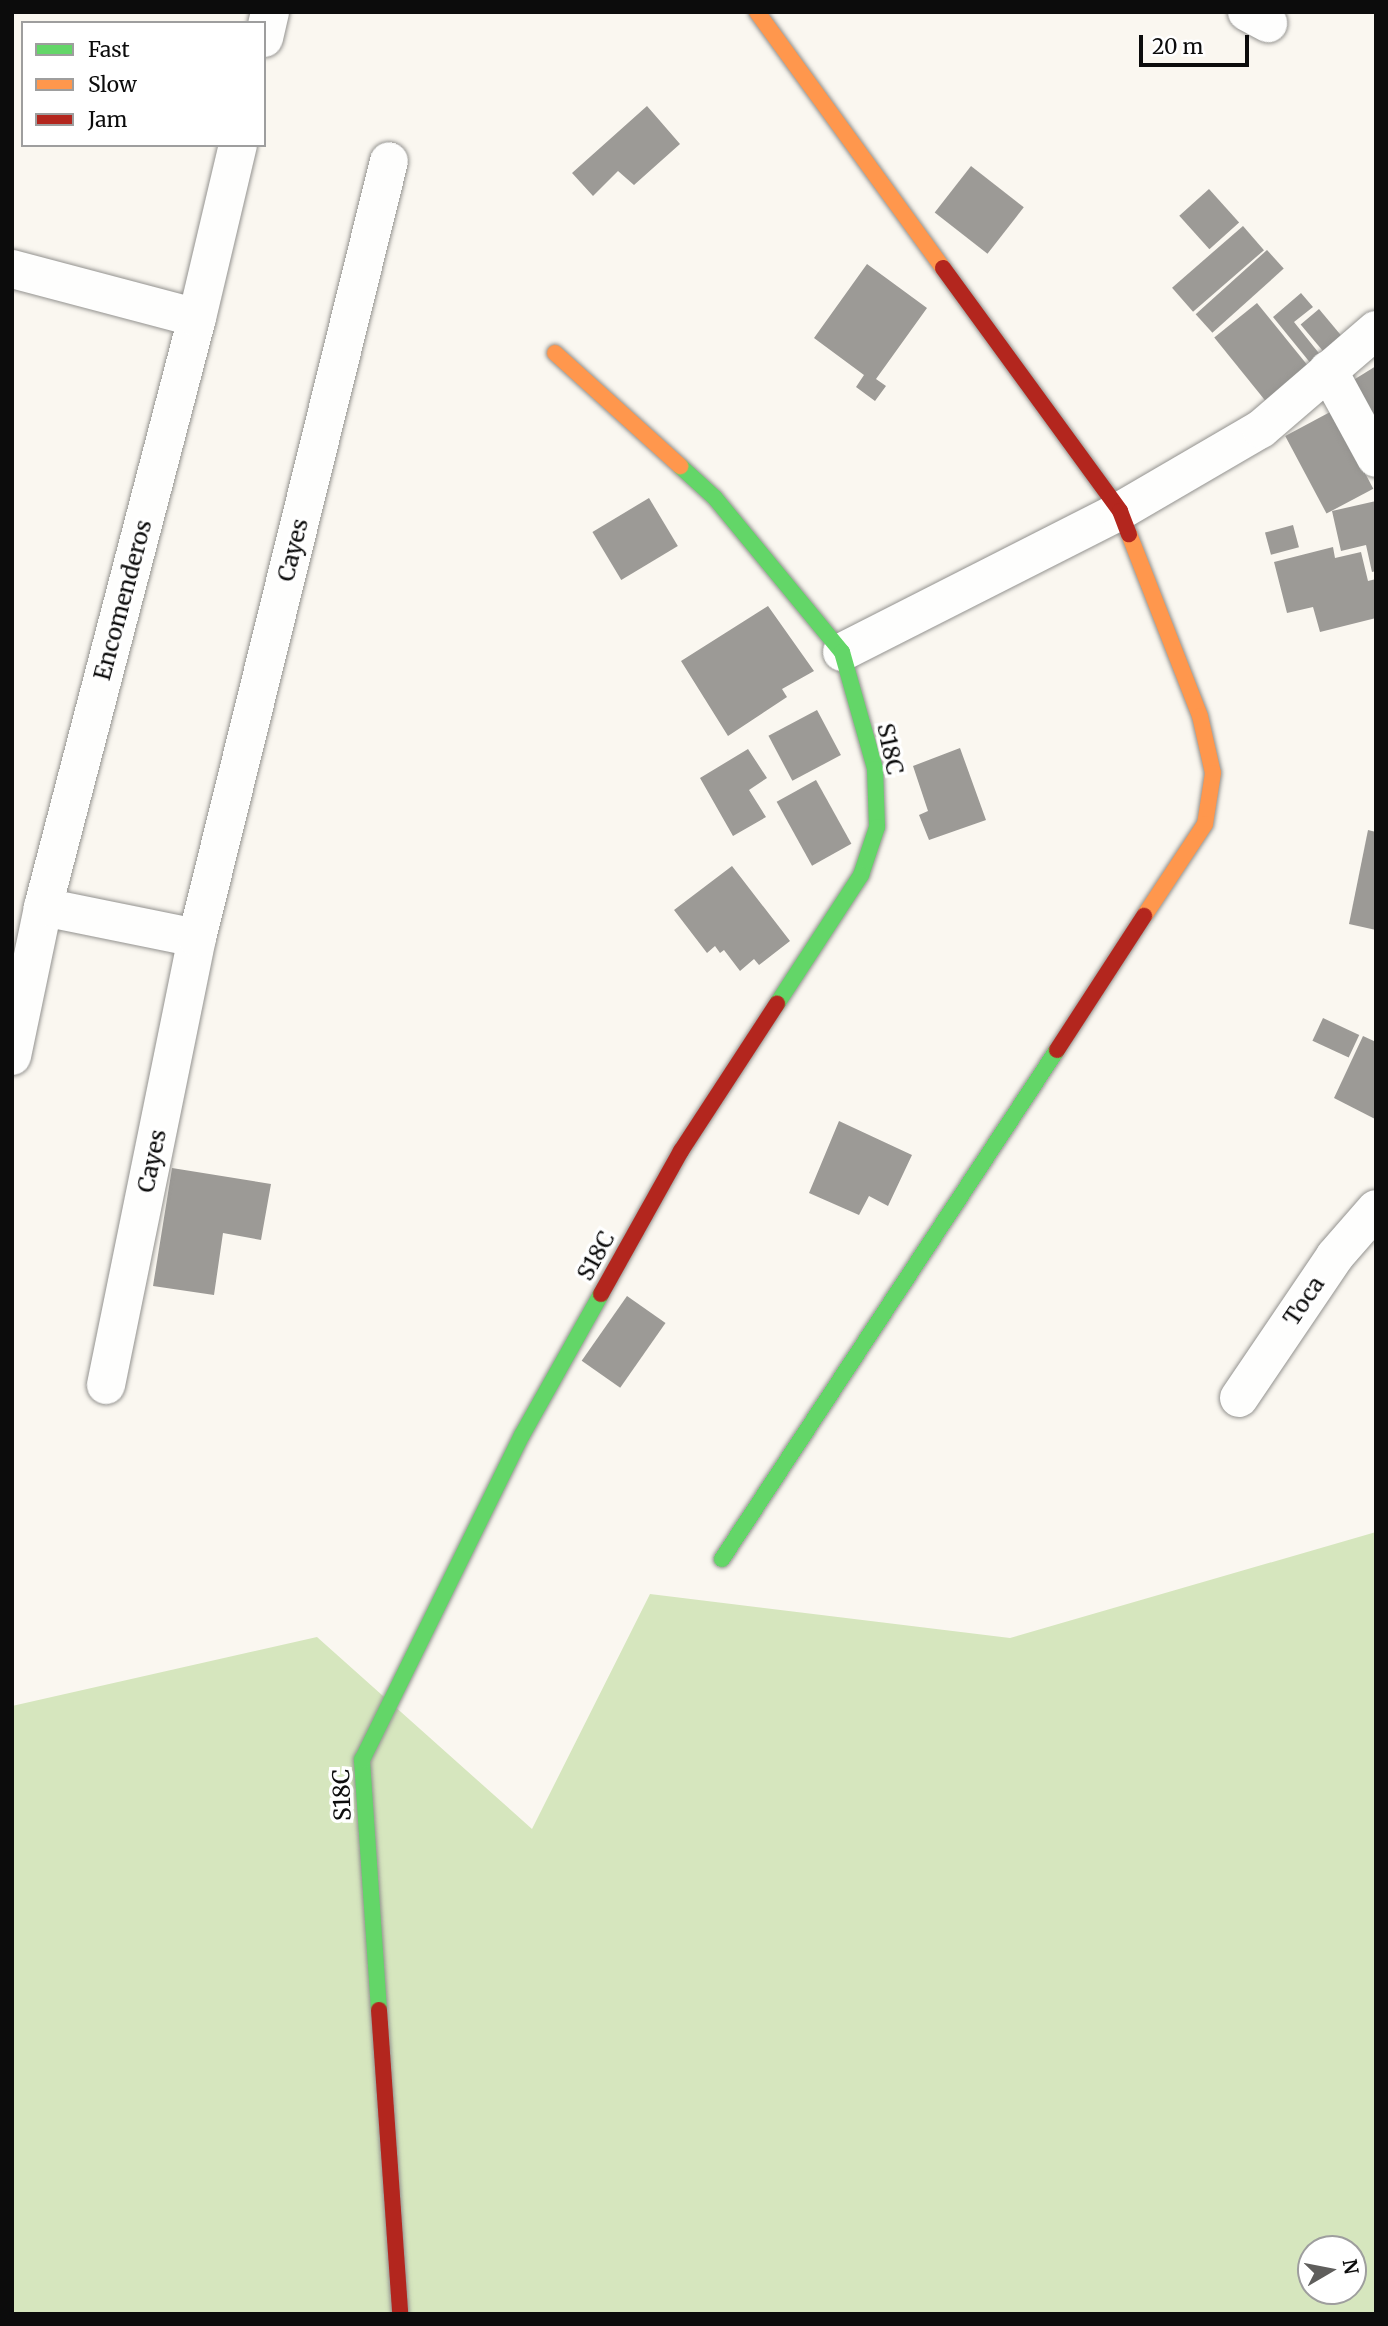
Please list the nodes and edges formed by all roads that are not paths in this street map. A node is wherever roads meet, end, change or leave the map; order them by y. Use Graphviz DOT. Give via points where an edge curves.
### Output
graph roads {
  1 [pos="270,12"];
  2 [pos="757,12"];
  3 [pos="266,29"];
  4 [pos="238,147"];
  5 [pos="389,162"];
  6 [pos="12,269"];
  7 [pos="197,318"];
  8 [pos="1376,330"];
  9 [pos="555,353"];
  10 [pos="1328,370"];
  11 [pos="1376,458"];
  12 [pos="1120,511"];
  13 [pos="842,652"];
  14 [pos="43,907"];
  15 [pos="197,938"];
  16 [pos="12,1056"];
  17 [pos="1376,1209"];
  18 [pos="106,1385"];
  19 [pos="1239,1398"];
  20 [pos="722,1559"];
  21 [pos="400,2314"];
  1 -- 3 [label="street"];
  2 -- 12 [label="street"];
  4 -- 7 [label="street, Encomenderos"];
  5 -- 15 [label="street, Cayes"];
  6 -- 7 [label="street"];
  7 -- 14 [label="street, Encomenderos"];
  8 -- 10 [label="street"];
  9 -- 13 [label="street, S18C" via="715,498"];
  10 -- 11 [label="street"];
  10 -- 12 [label="street" via="1261,429"];
  12 -- 13 [label="street"];
  12 -- 20 [label="street" via="1200,716 1213,774 1205,824"];
  13 -- 21 [label="street, S18C" via="875,769 877,827 861,876 675,1163 522,1435 362,1760"];
  14 -- 15 [label="street"];
  14 -- 16 [label="street, Encomenderos"];
  15 -- 18 [label="street, Cayes"];
  17 -- 19 [label="street, Toca" via="1335,1256"];
}
